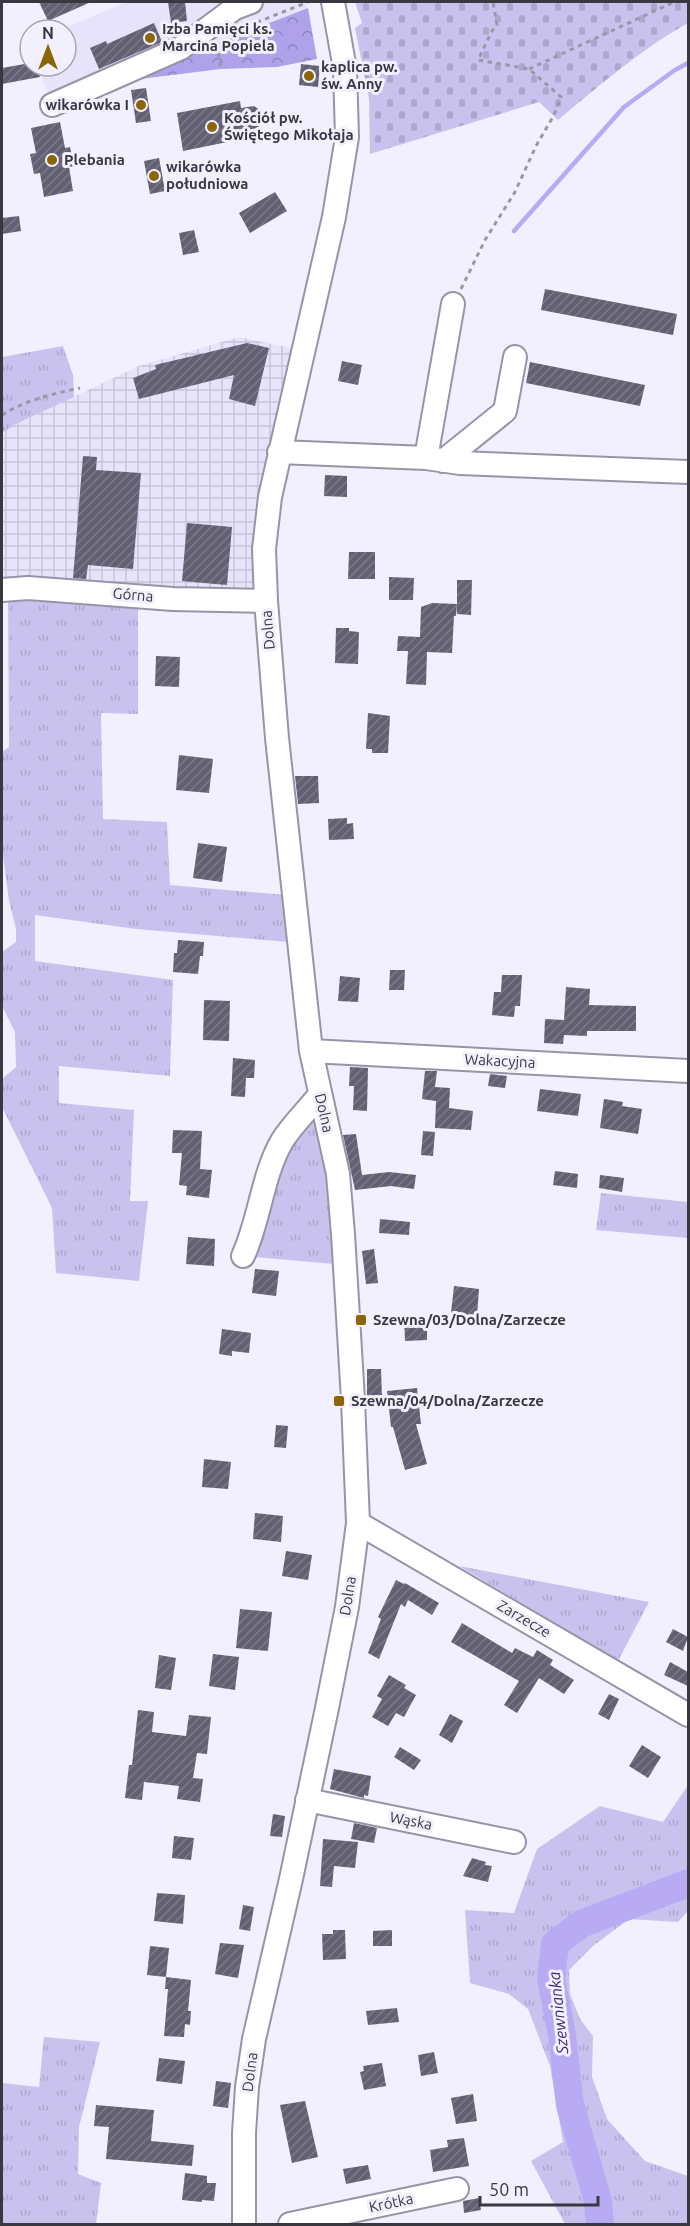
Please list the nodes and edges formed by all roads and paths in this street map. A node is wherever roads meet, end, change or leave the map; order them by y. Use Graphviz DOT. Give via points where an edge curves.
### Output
graph roads {
  1 [pos="251,2"];
  2 [pos="308,2"];
  3 [pos="333,2"];
  4 [pos="493,2"];
  5 [pos="674,2"];
  6 [pos="236,31"];
  7 [pos="216,39"];
  8 [pos="221,69"];
  9 [pos="529,69"];
  10 [pos="52,105"];
  11 [pos="453,304"];
  12 [pos="514,357"];
  13 [pos="80,388"];
  14 [pos="2,415"];
  15 [pos="279,452"];
  16 [pos="434,459"];
  17 [pos="688,472"];
  18 [pos="2,590"];
  19 [pos="266,601"];
  20 [pos="311,1051"];
  21 [pos="688,1071"];
  22 [pos="320,1094"];
  23 [pos="243,1256"];
  24 [pos="358,1523"];
  25 [pos="688,1715"];
  26 [pos="307,1800"];
  27 [pos="514,1842"];
  28 [pos="457,2189"];
  29 [pos="244,2224"];
  30 [pos="290,2224"];
  1 -- 10 [label="street" via="235,8 181,48"];
  2 -- 6 [label="path"];
  3 -- 15 [label="street, Dolna" via="345,69 347,137 334,217"];
  4 -- 9 [label="path" via="497,25 478,60"];
  5 -- 9 [label="path"];
  7 -- 8 [label="path"];
  9 -- 11 [label="path" via="561,97 515,192"];
  11 -- 16 [label="street"];
  12 -- 16 [label="street" via="505,411"];
  13 -- 14 [label="path" via="48,394"];
  15 -- 16 [label="street"];
  15 -- 19 [label="street, Dolna" via="266,518"];
  16 -- 17 [label="street"];
  18 -- 19 [label="street, Górna" via="28,588 173,599"];
  19 -- 20 [label="street, Dolna"];
  20 -- 21 [label="street, Wakacyjna"];
  20 -- 22 [label="street, Dolna"];
  22 -- 23 [label="street" via="282,1141"];
  22 -- 24 [label="street, Dolna" via="338,1174 342,1214"];
  24 -- 25 [label="street, Zarzecze"];
  24 -- 26 [label="street, Dolna" via="347,1607"];
  26 -- 27 [label="street, Wąska"];
  26 -- 29 [label="street, Dolna" via="254,2039 244,2133"];
  28 -- 30 [label="street, Krótka"];
}
